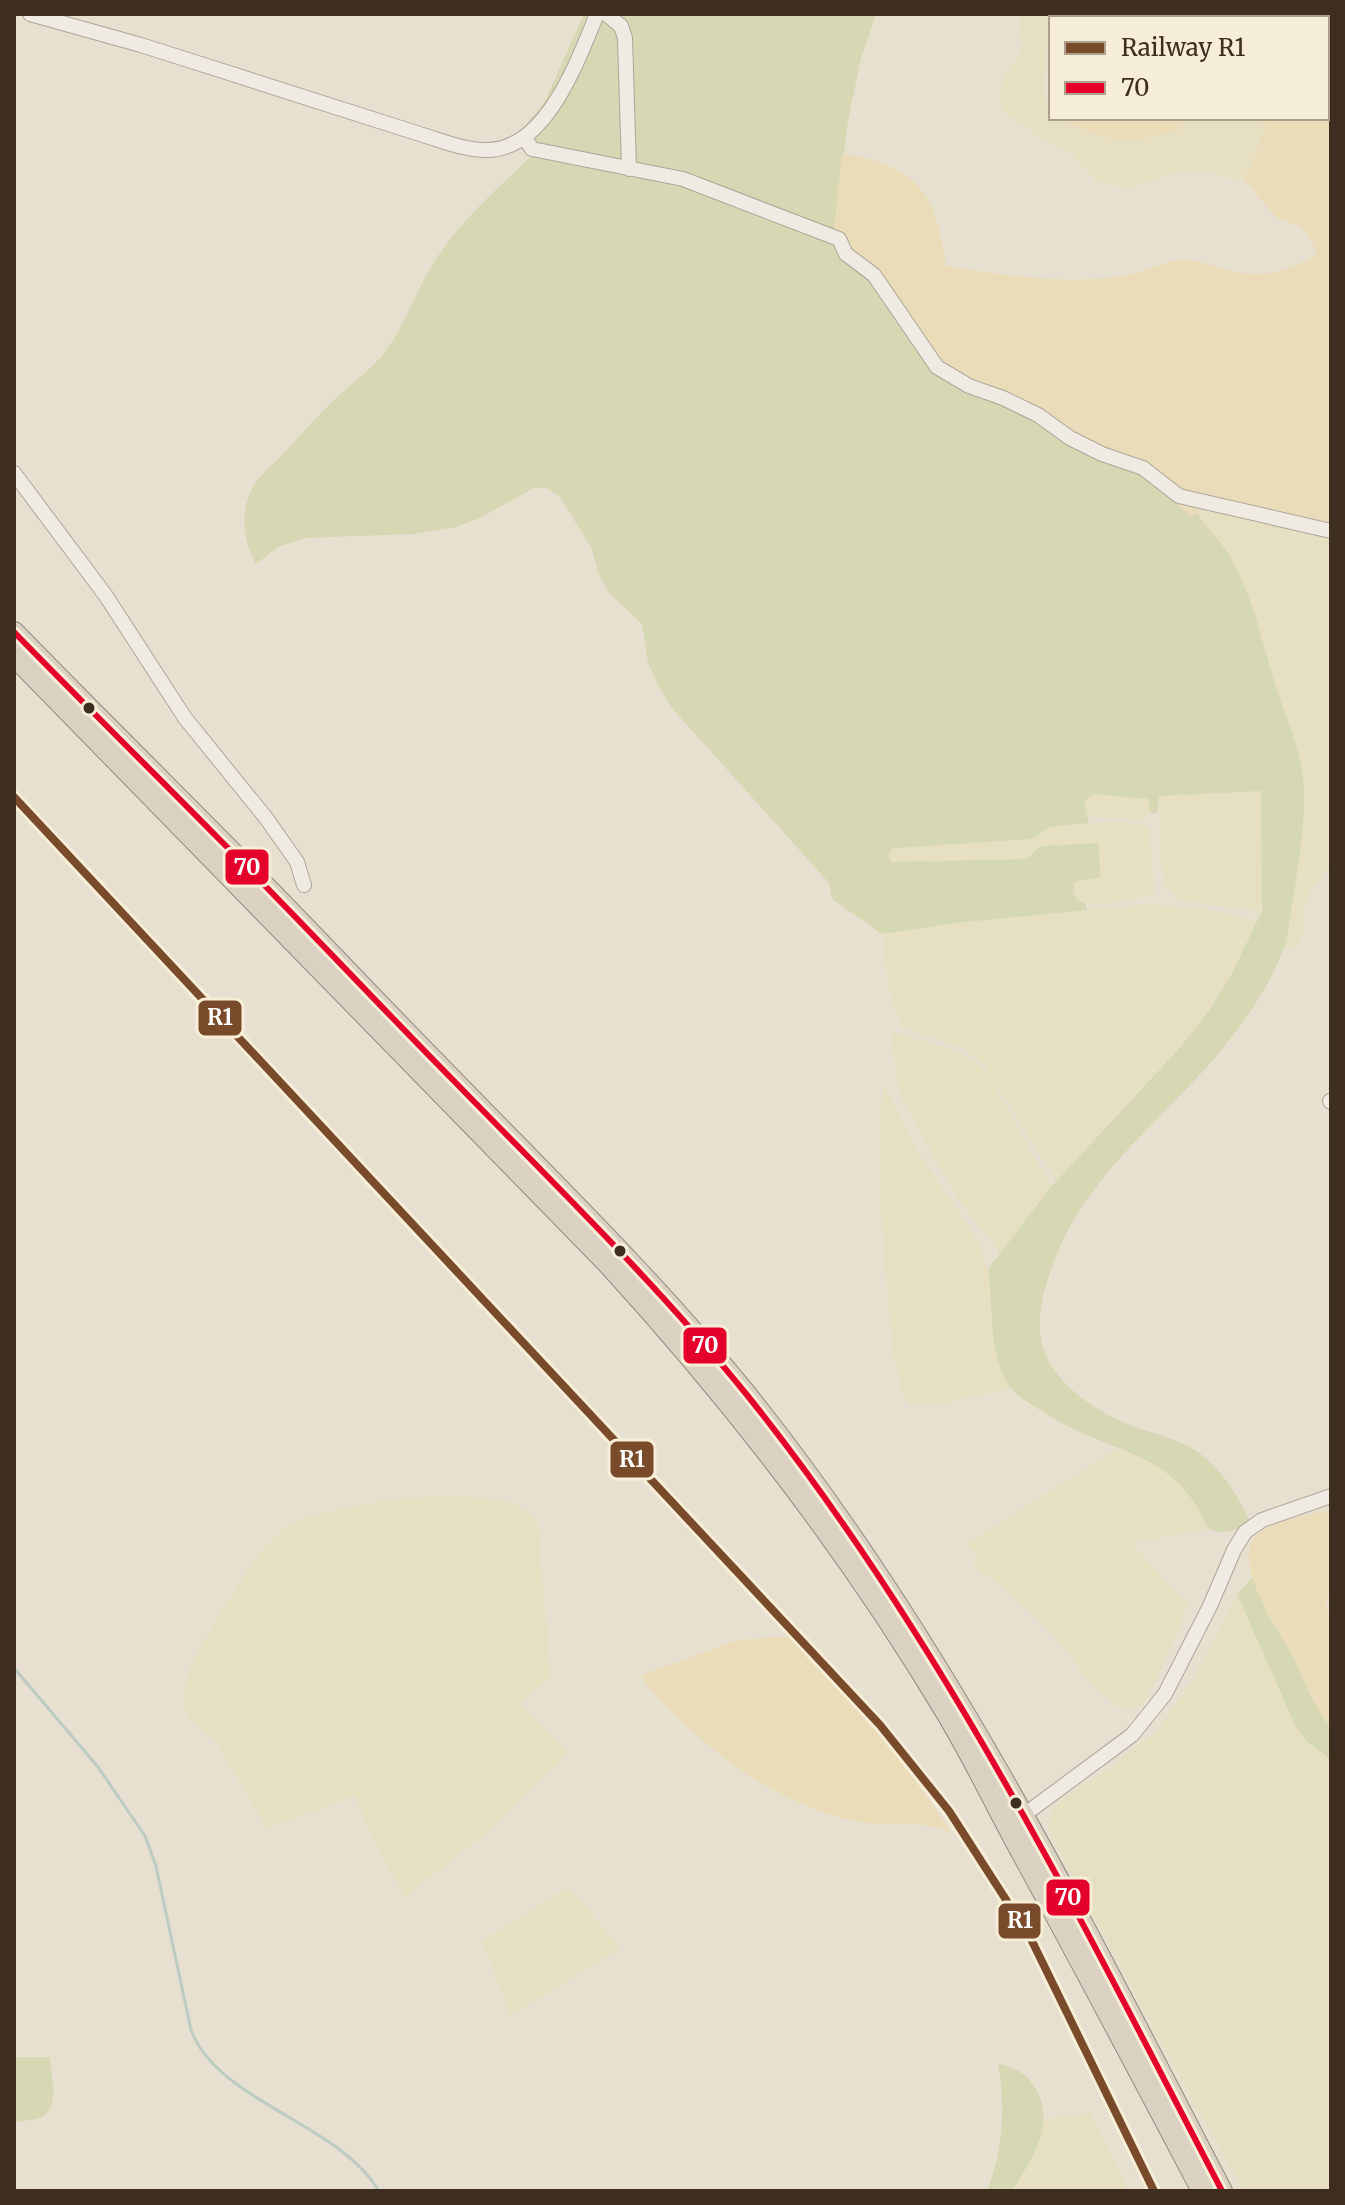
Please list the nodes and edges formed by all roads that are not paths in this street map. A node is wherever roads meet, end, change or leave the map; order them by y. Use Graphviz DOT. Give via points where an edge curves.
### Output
graph roads {
  1 [pos="30,14"];
  2 [pos="597,14"];
  3 [pos="606,14"];
  4 [pos="524,137"];
  5 [pos="629,169"];
  6 [pos="14,473"];
  7 [pos="1331,531"];
  8 [pos="14,632"];
  9 [pos="14,656"];
  10 [pos="304,885"];
  11 [pos="1331,1496"];
  12 [pos="1024,1815"];
  13 [pos="1202,2191"];
  14 [pos="1222,2191"];
  1 -- 4 [label="street" via="467,148 489,150"];
  2 -- 4 [label="street" via="571,77 544,118"];
  3 -- 5 [label="street" via="621,26 625,38"];
  4 -- 5 [label="street" via="532,149"];
  5 -- 7 [label="street" via="683,179 839,239 846,254 874,275 937,367 1038,415 1102,454 1143,468 1179,496"];
  6 -- 10 [label="street" via="106,596 185,718 297,862"];
  8 -- 12 [label="highway" via="572,1202 705,1346 886,1586"];
  9 -- 13 [label="highway" via="607,1263 764,1447 870,1593 949,1718"];
  11 -- 12 [label="street" via="1262,1520 1245,1532 1165,1694 1132,1735"];
  12 -- 14 [label="highway"];
}
